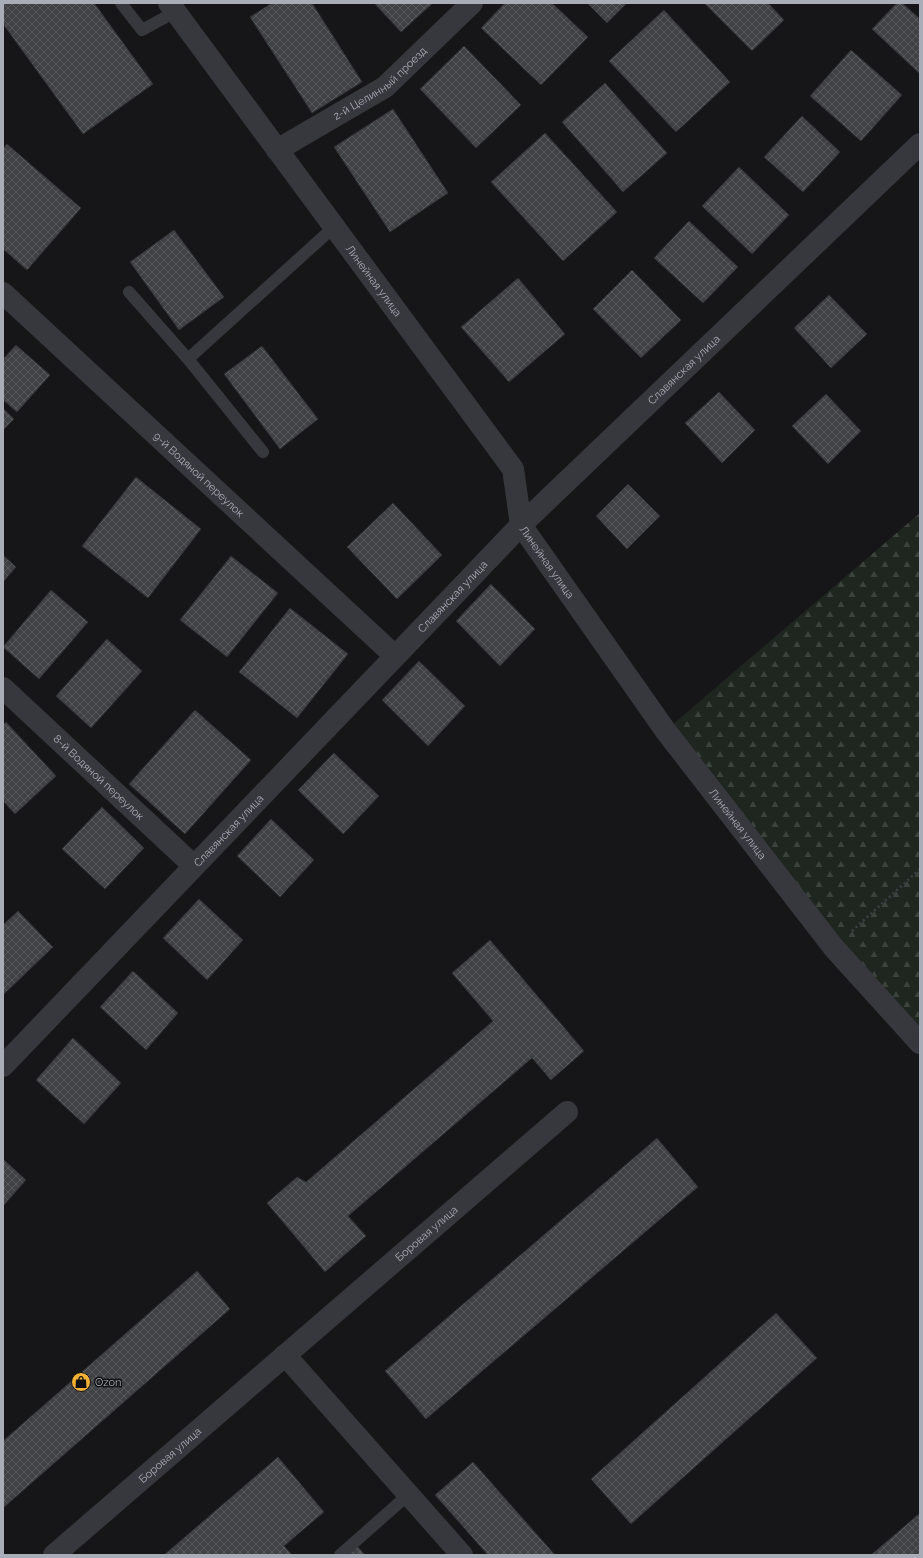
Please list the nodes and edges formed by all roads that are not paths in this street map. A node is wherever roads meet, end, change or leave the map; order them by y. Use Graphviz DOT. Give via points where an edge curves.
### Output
graph roads {
  1 [pos="120,3"];
  2 [pos="472,3"];
  3 [pos="172,7"];
  4 [pos="920,144"];
  5 [pos="277,150"];
  6 [pos="334,227"];
  7 [pos="129,292"];
  8 [pos="3,293"];
  9 [pos="188,359"];
  10 [pos="263,452"];
  11 [pos="521,525"];
  12 [pos="395,656"];
  13 [pos="3,688"];
  14 [pos="194,866"];
  15 [pos="920,1043"];
  16 [pos="3,1066"];
  17 [pos="567,1112"];
  18 [pos="286,1355"];
  19 [pos="409,1494"];
  20 [pos="54,1555"];
  21 [pos="340,1555"];
  22 [pos="462,1555"];
  1 -- 3 [label="lane" via="142,30"];
  2 -- 5 [label="street, 2-й Целинный проезд" via="385,87"];
  3 -- 5 [label="street, Линейная улица"];
  4 -- 11 [label="street, Славянская улица"];
  5 -- 6 [label="street, Линейная улица"];
  6 -- 9 [label="lane"];
  6 -- 11 [label="street, Линейная улица" via="513,469"];
  7 -- 9 [label="lane"];
  8 -- 12 [label="street, 9-й Водяной переулок"];
  9 -- 10 [label="lane"];
  11 -- 12 [label="street, Славянская улица"];
  11 -- 15 [label="street, Линейная улица" via="665,730 834,948"];
  12 -- 14 [label="street, Славянская улица"];
  13 -- 14 [label="street, 8-й Водяной переулок"];
  14 -- 16 [label="street, Славянская улица"];
  17 -- 18 [label="street, Боровая улица"];
  18 -- 19 [label="street"];
  18 -- 20 [label="street, Боровая улица"];
  19 -- 21 [label="lane"];
  19 -- 22 [label="street"];
}
